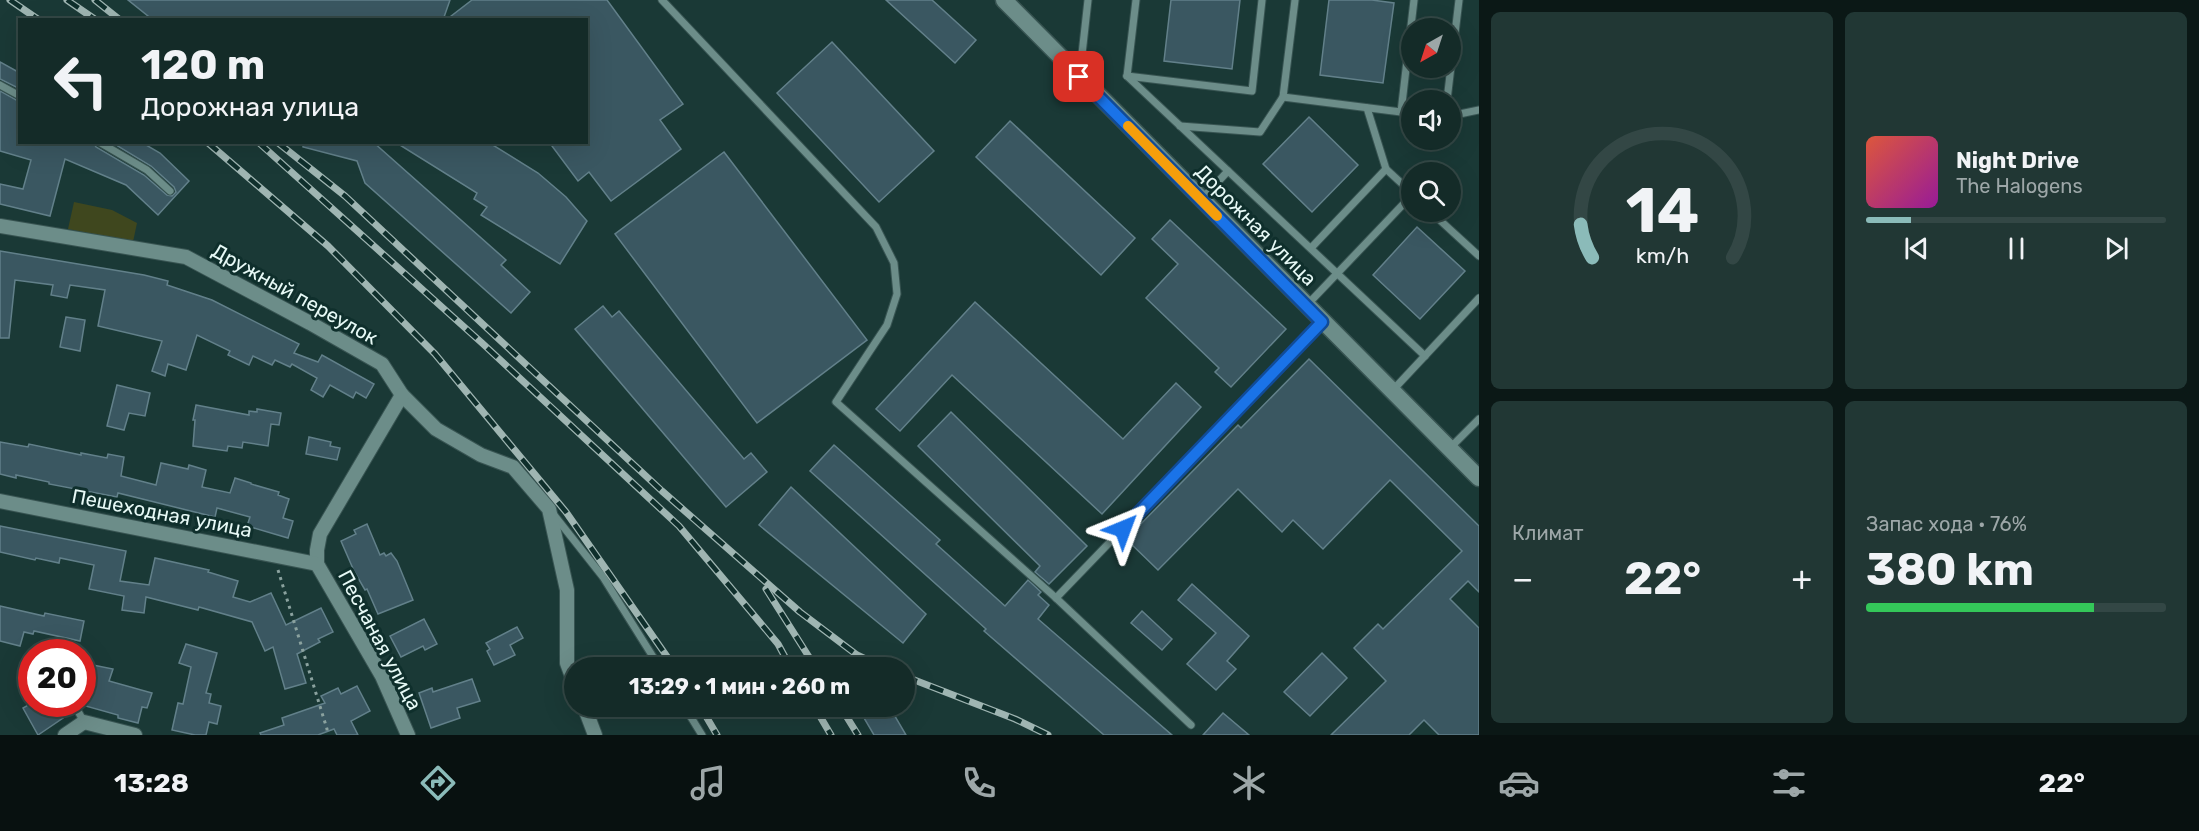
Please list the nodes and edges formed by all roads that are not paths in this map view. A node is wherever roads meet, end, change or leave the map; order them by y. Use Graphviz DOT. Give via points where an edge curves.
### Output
graph roads {
  1 [pos="662,0"];
  2 [pos="1004,0"];
  3 [pos="1088,0"];
  4 [pos="1136,0"];
  5 [pos="1262,0"];
  6 [pos="1295,0"];
  7 [pos="1414,0"];
  8 [pos="1459,0"];
  9 [pos="1127,76"];
  10 [pos="1079,77"];
  11 [pos="0,85"];
  12 [pos="1404,90"];
  13 [pos="1448,90"];
  14 [pos="18,95"];
  15 [pos="1283,98"];
  16 [pos="1367,108"];
  17 [pos="1479,110"];
  18 [pos="1401,112"];
  19 [pos="1461,114"];
  20 [pos="1180,126"];
  21 [pos="102,144"];
  22 [pos="1386,169"];
  23 [pos="1228,171"];
  24 [pos="1401,183"];
  25 [pos="170,191"];
  26 [pos="1201,200"];
  27 [pos="1401,206"];
  28 [pos="1442,222"];
  29 [pos="0,226"];
  30 [pos="1311,248"];
  31 [pos="1479,256"];
  32 [pos="1337,273"];
  33 [pos="1479,298"];
  34 [pos="1306,306"];
  35 [pos="1322,322"];
  36 [pos="1425,356"];
  37 [pos="1391,391"];
  38 [pos="402,395"];
  39 [pos="1479,419"];
  40 [pos="1449,449"];
  41 [pos="1479,478"];
  42 [pos="0,501"];
  43 [pos="549,509"];
  44 [pos="317,564"];
  45 [pos="1056,598"];
  46 [pos="567,657"];
  47 [pos="653,657"];
  48 [pos="81,717"];
  49 [pos="588,717"];
  50 [pos="691,717"];
  51 [pos="84,722"];
  52 [pos="1191,725"];
  53 [pos="66,735"];
  54 [pos="135,735"];
  55 [pos="408,735"];
  56 [pos="595,735"];
  57 [pos="702,735"];
  1 -- 45 [label="lane" via="876,227 894,263 897,294 887,325 836,402"];
  2 -- 10 [label="street, Дорожная улица"];
  3 -- 10 [label="lane"];
  4 -- 9 [label="lane"];
  5 -- 9 [label="lane" via="1251,91"];
  6 -- 15 [label="lane"];
  7 -- 12 [label="lane"];
  8 -- 13 [label="lane"];
  9 -- 20 [label="lane"];
  10 -- 26 [label="street, Дорожная улица"];
  11 -- 14 [label="lane"];
  15 -- 16 [label="lane"];
  15 -- 20 [label="lane" via="1260,132"];
  16 -- 18 [label="lane"];
  16 -- 22 [label="lane"];
  17 -- 19 [label="lane"];
  20 -- 23 [label="lane"];
  21 -- 25 [label="lane" via="147,170"];
  22 -- 24 [label="lane"];
  22 -- 30 [label="lane"];
  23 -- 26 [label="lane"];
  23 -- 30 [label="lane"];
  26 -- 34 [label="street, Дорожная улица"];
  27 -- 32 [label="lane"];
  28 -- 31 [label="lane"];
  29 -- 38 [label="street, Дружный переулок" via="186,257 382,364"];
  30 -- 32 [label="lane"];
  32 -- 34 [label="lane"];
  32 -- 36 [label="lane"];
  33 -- 36 [label="lane"];
  34 -- 35 [label="street, Дорожная улица"];
  35 -- 37 [label="street, Дорожная улица"];
  35 -- 45 [label="lane"];
  36 -- 37 [label="lane"];
  37 -- 40 [label="street, Дорожная улица"];
  38 -- 43 [label="street, Дружный переулок" via="436,429 513,467"];
  38 -- 44 [label="street" via="320,534"];
  39 -- 40 [label="lane"];
  40 -- 41 [label="street, Дорожная улица"];
  42 -- 44 [label="street, Пешеходная улица"];
  43 -- 46 [label="street" via="567,590"];
  43 -- 47 [label="lane" via="603,577"];
  44 -- 55 [label="street, Песчаная улица" via="382,676"];
  45 -- 52 [label="lane"];
  48 -- 51 [label="lane"];
  49 -- 56 [label="street"];
  50 -- 57 [label="lane"];
  51 -- 53 [label="street"];
  51 -- 54 [label="street"];
}
